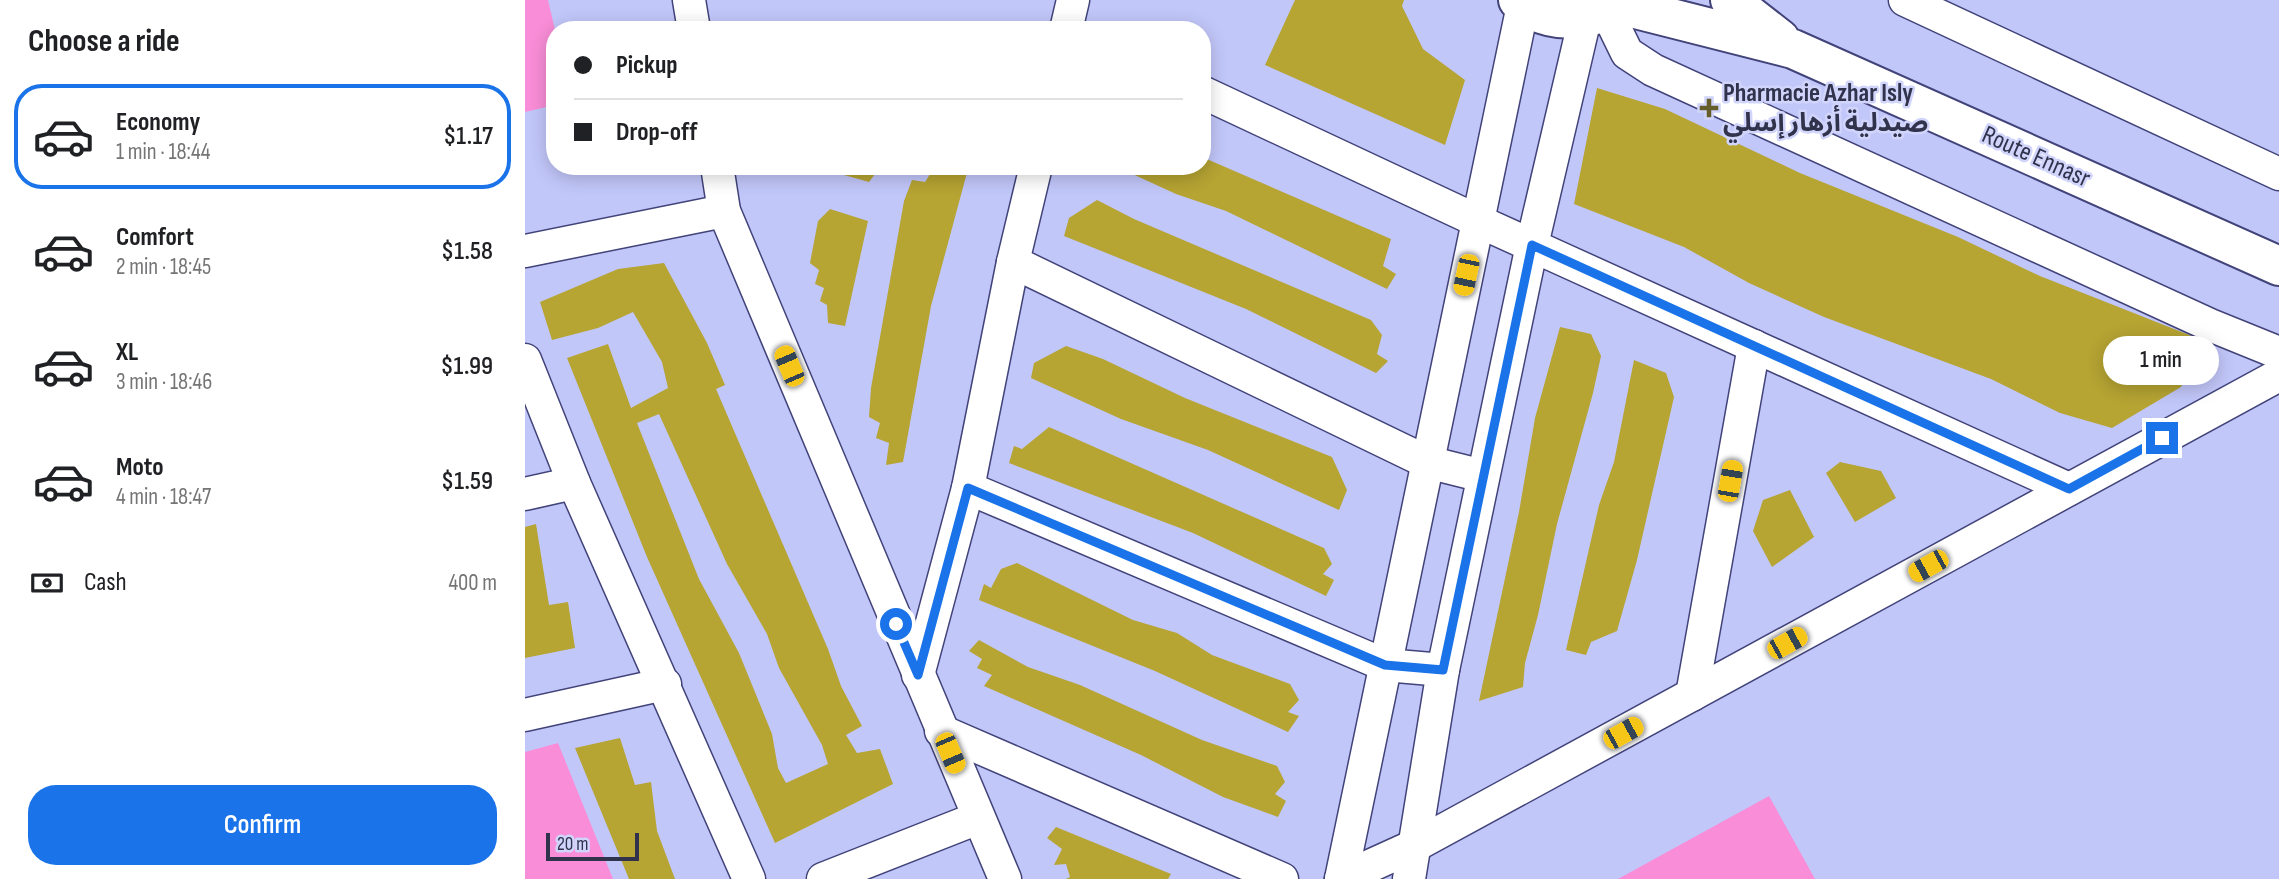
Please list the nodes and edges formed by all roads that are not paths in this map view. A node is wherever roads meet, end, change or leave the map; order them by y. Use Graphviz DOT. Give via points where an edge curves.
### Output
graph roads {
  1 [pos="689,0"];
  2 [pos="1730,0"];
  3 [pos="1905,0"];
  4 [pos="1520,2"];
  5 [pos="1607,8"];
  6 [pos="692,21"];
  7 [pos="1793,49"];
  8 [pos="1211,96"];
  9 [pos="2279,174"];
  10 [pos="718,175"];
  11 [pos="1034,175"];
  12 [pos="724,211"];
  13 [pos="1478,221"];
  14 [pos="1532,245"];
  15 [pos="525,251"];
  16 [pos="2277,260"];
  17 [pos="1013,262"];
  18 [pos="1754,346"];
  19 [pos="2279,353"];
  20 [pos="525,360"];
  21 [pos="2279,375"];
  22 [pos="1427,462"];
  23 [pos="1483,476"];
  24 [pos="575,483"];
  25 [pos="968,488"];
  26 [pos="2069,489"];
  27 [pos="525,494"];
  28 [pos="1385,665"];
  29 [pos="1443,670"];
  30 [pos="918,675"];
  31 [pos="665,684"];
  32 [pos="1692,695"];
  33 [pos="525,715"];
  34 [pos="941,731"];
  35 [pos="978,818"];
  36 [pos="1416,845"];
  37 [pos="750,879"];
  38 [pos="823,879"];
  39 [pos="1005,879"];
  40 [pos="1282,879"];
  41 [pos="1341,879"];
  42 [pos="1409,879"];
  1 -- 6 [label="street"];
  2 -- 7 [label="main road, Route Ennasr"];
  3 -- 9 [label="street"];
  4 -- 5 [label="main road, Route Ennasr" via="1553,17"];
  4 -- 13 [label="street"];
  5 -- 7 [label="main road, Route Ennasr"];
  5 -- 14 [label="street"];
  5 -- 19 [label="street" via="1627,52 1653,70"];
  7 -- 16 [label="main road, Route Ennasr"];
  8 -- 13 [label="street"];
  10 -- 12 [label="street"];
  11 -- 17 [label="street"];
  12 -- 15 [label="street"];
  12 -- 30 [label="street"];
  13 -- 14 [label="street"];
  13 -- 22 [label="street"];
  14 -- 18 [label="street"];
  14 -- 23 [label="street"];
  17 -- 22 [label="street"];
  17 -- 25 [label="street"];
  18 -- 26 [label="street"];
  18 -- 32 [label="street"];
  20 -- 24 [label="street"];
  21 -- 26 [label="street"];
  22 -- 23 [label="street"];
  22 -- 28 [label="street"];
  23 -- 29 [label="street"];
  24 -- 27 [label="street"];
  24 -- 31 [label="street"];
  25 -- 28 [label="street"];
  25 -- 30 [label="street"];
  26 -- 32 [label="street"];
  28 -- 29 [label="street"];
  28 -- 41 [label="street"];
  29 -- 36 [label="street"];
  30 -- 34 [label="street"];
  31 -- 33 [label="street"];
  31 -- 37 [label="street"];
  32 -- 36 [label="street"];
  34 -- 35 [label="street"];
  34 -- 40 [label="street"];
  35 -- 38 [label="street"];
  35 -- 39 [label="street"];
  36 -- 41 [label="street"];
  36 -- 42 [label="street"];
}
